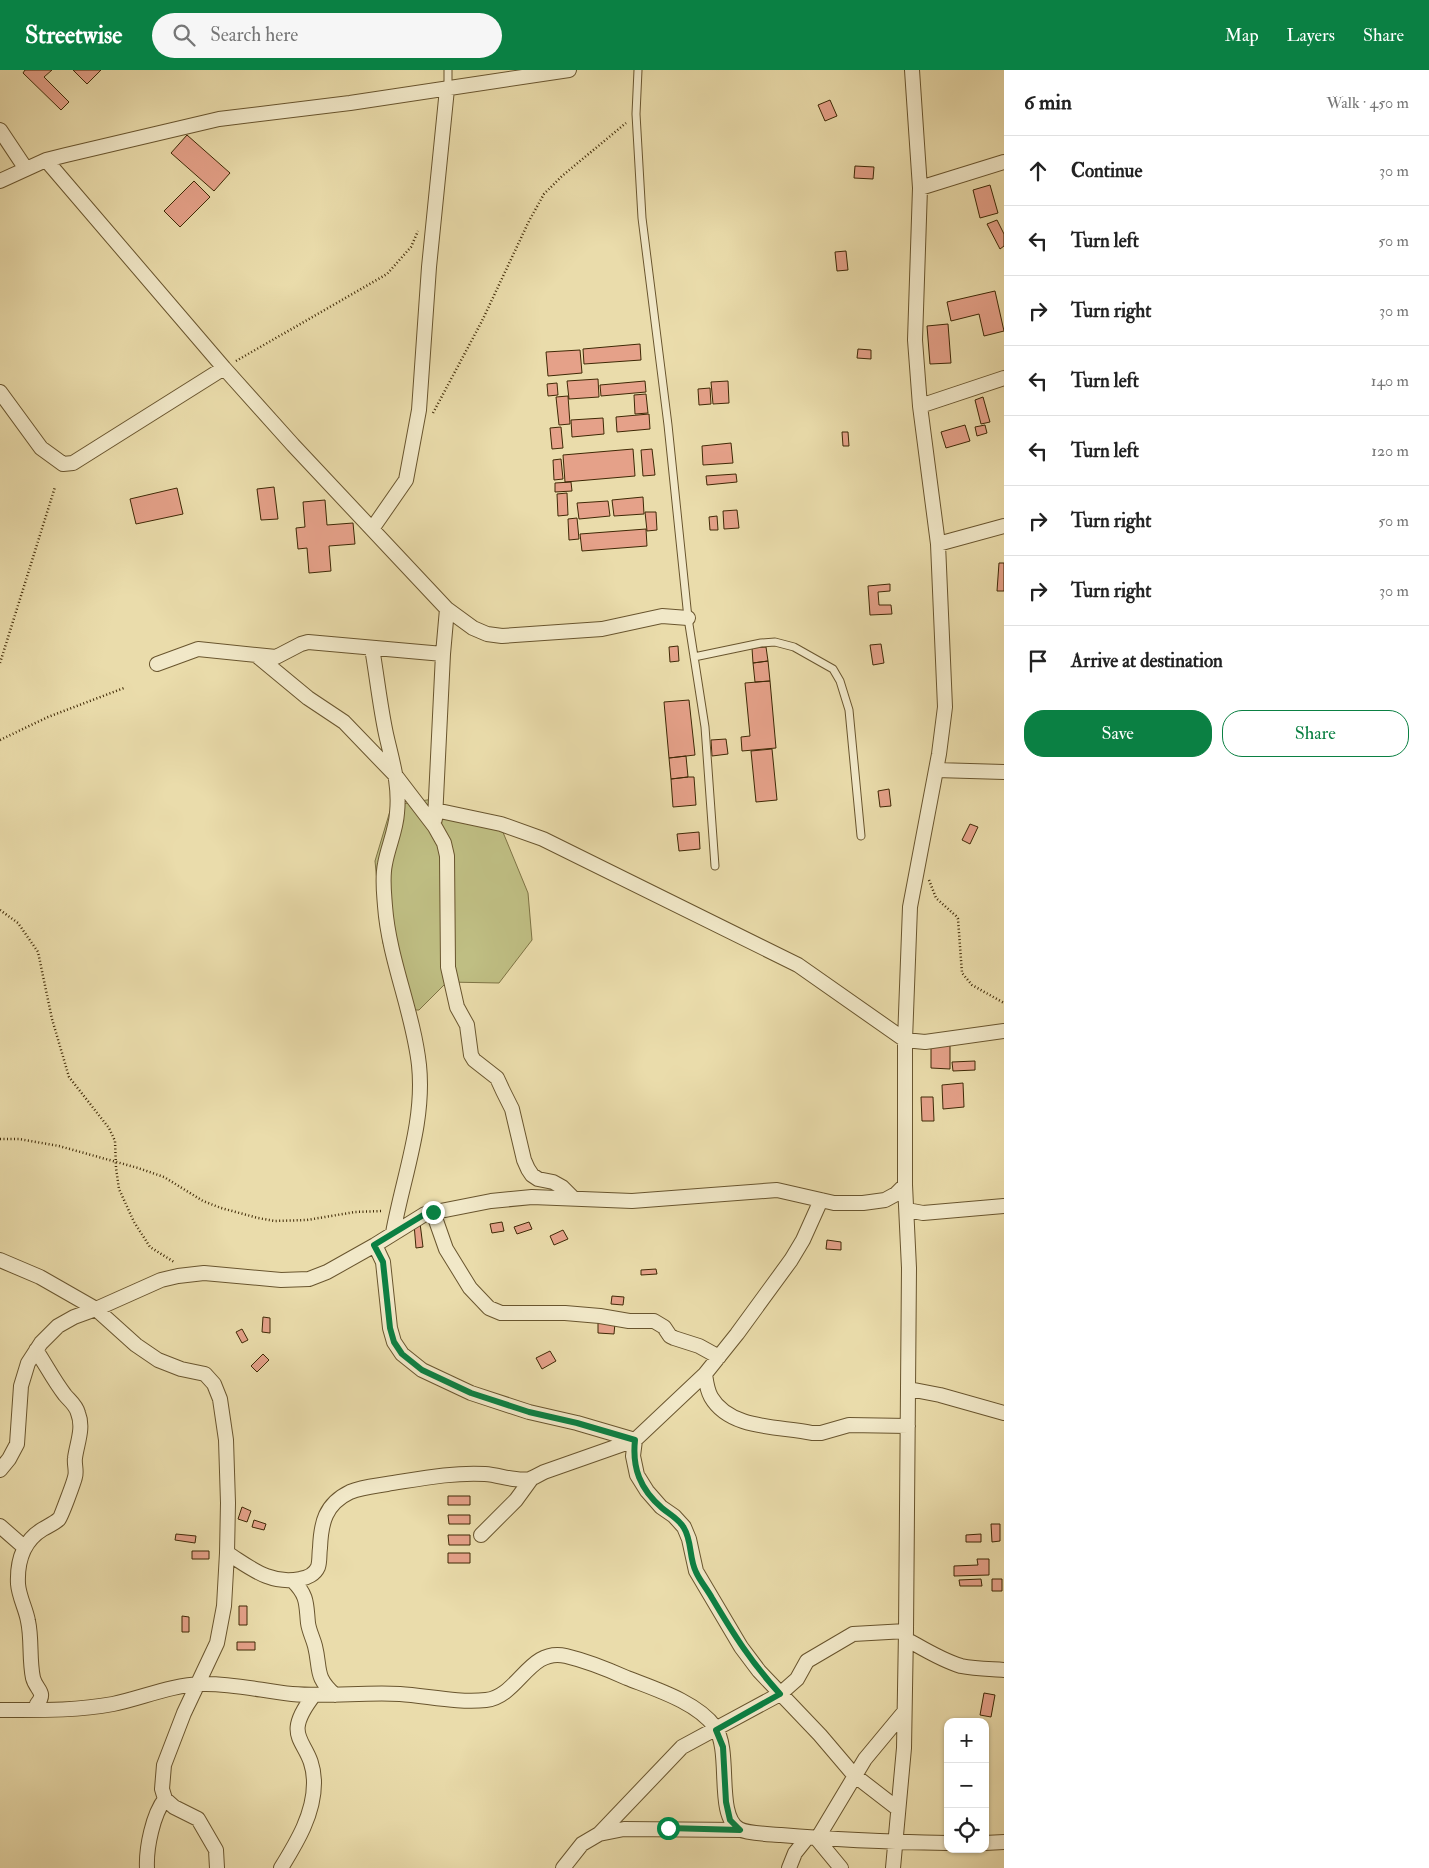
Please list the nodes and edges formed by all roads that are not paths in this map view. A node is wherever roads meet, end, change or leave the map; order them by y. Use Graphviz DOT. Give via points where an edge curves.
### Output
graph roads {
  1 [pos="448,70"];
  2 [pos="569,70"];
  3 [pos="638,70"];
  4 [pos="910,72"];
  5 [pos="448,89"];
  6 [pos="0,130"];
  7 [pos="46,160"];
  8 [pos="1004,162"];
  9 [pos="26,169"];
  10 [pos="0,181"];
  11 [pos="920,188"];
  12 [pos="224,368"];
  13 [pos="1004,378"];
  14 [pos="0,392"];
  15 [pos="920,406"];
  16 [pos="1004,526"];
  17 [pos="372,529"];
  18 [pos="938,544"];
  19 [pos="446,609"];
  20 [pos="688,618"];
  21 [pos="372,648"];
  22 [pos="442,654"];
  23 [pos="256,655"];
  24 [pos="694,658"];
  25 [pos="157,664"];
  26 [pos="936,770"];
  27 [pos="1004,772"];
  28 [pos="396,776"];
  29 [pos="435,810"];
  30 [pos="435,827"];
  31 [pos="861,836"];
  32 [pos="715,866"];
  33 [pos="1004,1031"];
  34 [pos="905,1040"];
  35 [pos="905,1185"];
  36 [pos="573,1198"];
  37 [pos="821,1200"];
  38 [pos="1004,1206"];
  39 [pos="907,1210"];
  40 [pos="433,1212"];
  41 [pos="393,1232"];
  42 [pos="374,1245"];
  43 [pos="0,1260"];
  44 [pos="96,1308"];
  45 [pos="36,1350"];
  46 [pos="719,1357"];
  47 [pos="705,1374"];
  48 [pos="909,1389"];
  49 [pos="1004,1413"];
  50 [pos="908,1426"];
  51 [pos="635,1440"];
  52 [pos="0,1470"];
  53 [pos="532,1478"];
  54 [pos="0,1526"];
  55 [pos="481,1535"];
  56 [pos="24,1547"];
  57 [pos="227,1553"];
  58 [pos="293,1580"];
  59 [pos="906,1635"];
  60 [pos="1004,1670"];
  61 [pos="199,1684"];
  62 [pos="780,1694"];
  63 [pos="314,1695"];
  64 [pos="335,1695"];
  65 [pos="0,1710"];
  66 [pos="37,1710"];
  67 [pos="904,1712"];
  68 [pos="716,1730"];
  69 [pos="854,1775"];
  70 [pos="165,1799"];
  71 [pos="898,1809"];
  72 [pos="740,1830"];
  73 [pos="599,1834"];
  74 [pos="812,1838"];
  75 [pos="895,1842"];
  76 [pos="1004,1842"];
  77 [pos="944,1843"];
  78 [pos="989,1843"];
  79 [pos="147,1868"];
  80 [pos="217,1868"];
  81 [pos="281,1868"];
  82 [pos="563,1868"];
  83 [pos="789,1868"];
  84 [pos="841,1868"];
  85 [pos="893,1868"];
  1 -- 5 [label="lane"];
  2 -- 5 [label="street"];
  3 -- 20 [label="lane" via="636,114 642,218"];
  4 -- 11 [label="street"];
  5 -- 7 [label="street" via="219,119"];
  5 -- 17 [label="street" via="429,267 419,410 406,480"];
  6 -- 9 [label="street"];
  7 -- 9 [label="street"];
  7 -- 12 [label="street"];
  8 -- 11 [label="street"];
  9 -- 10 [label="street"];
  11 -- 15 [label="street" via="915,340"];
  12 -- 14 [label="street" via="68,464 63,464 41,448"];
  12 -- 17 [label="street"];
  13 -- 15 [label="street"];
  15 -- 18 [label="street"];
  16 -- 18 [label="street"];
  17 -- 19 [label="street"];
  18 -- 26 [label="street" via="945,707"];
  19 -- 20 [label="street" via="473,628 502,636 602,629 662,616"];
  19 -- 22 [label="street"];
  20 -- 24 [label="lane"];
  21 -- 22 [label="street"];
  21 -- 23 [label="street" via="308,642 277,657"];
  21 -- 28 [label="street"];
  22 -- 29 [label="street"];
  23 -- 25 [label="street" via="198,649"];
  23 -- 28 [label="street" via="308,698 344,722"];
  24 -- 31 [label="lane" via="775,642 794,647 833,669 849,710"];
  24 -- 32 [label="lane" via="706,727"];
  26 -- 27 [label="street"];
  26 -- 34 [label="street" via="910,908"];
  28 -- 30 [label="street"];
  28 -- 41 [label="street" via="397,814 383,880 386,931 407,1006 419,1064 420,1088 419,1113"];
  29 -- 30 [label="street"];
  29 -- 34 [label="street" via="501,824 543,839 798,966"];
  30 -- 36 [label="street" via="448,856 450,980 457,1007 467,1025 472,1055 497,1078 512,1109 524,1160 532,1176 553,1182"];
  33 -- 34 [label="street" via="925,1042"];
  34 -- 35 [label="street"];
  35 -- 37 [label="street" via="886,1200 876,1202 834,1203"];
  35 -- 39 [label="street"];
  36 -- 37 [label="street" via="632,1200 776,1190"];
  36 -- 40 [label="street" via="491,1201"];
  37 -- 46 [label="street" via="791,1260"];
  38 -- 39 [label="street" via="923,1213"];
  39 -- 48 [label="street"];
  40 -- 41 [label="street"];
  40 -- 46 [label="street" via="446,1249 470,1288 489,1308 501,1313 565,1313 654,1321 670,1336"];
  41 -- 42 [label="street"];
  42 -- 44 [label="street" via="309,1279 281,1280 204,1272 161,1280"];
  42 -- 51 [label="street" via="383,1262 394,1342 402,1354 422,1370 471,1393"];
  43 -- 44 [label="street" via="40,1277"];
  44 -- 45 [label="street" via="58,1326"];
  44 -- 57 [label="street" via="136,1345 158,1360 205,1374 214,1384 220,1399 226,1440"];
  45 -- 52 [label="street" via="28,1363 22,1386 16,1444"];
  45 -- 56 [label="street" via="75,1405 80,1434 74,1460 75,1477 62,1515 34,1534"];
  46 -- 47 [label="street"];
  47 -- 50 [label="street" via="716,1403 728,1414 745,1422 812,1432 849,1425"];
  47 -- 51 [label="street"];
  48 -- 49 [label="street"];
  48 -- 50 [label="street"];
  50 -- 59 [label="street"];
  51 -- 53 [label="street"];
  51 -- 62 [label="street" via="633,1456 637,1475 661,1507 684,1528 696,1571 742,1647"];
  53 -- 55 [label="street" via="516,1500"];
  53 -- 58 [label="street" via="457,1475 352,1492 330,1508 322,1523 317,1570 304,1579"];
  54 -- 56 [label="street"];
  56 -- 66 [label="street" via="18,1584 29,1623 33,1678 41,1694"];
  57 -- 58 [label="street" via="263,1576"];
  57 -- 61 [label="street" via="219,1636"];
  58 -- 64 [label="street" via="306,1598 320,1676"];
  59 -- 60 [label="street" via="952,1663"];
  59 -- 62 [label="street" via="860,1632 846,1636 807,1662 796,1680"];
  59 -- 67 [label="street"];
  61 -- 63 [label="street"];
  61 -- 66 [label="street" via="114,1703"];
  61 -- 70 [label="street" via="164,1765 162,1789"];
  62 -- 68 [label="street"];
  62 -- 69 [label="street"];
  63 -- 64 [label="street"];
  63 -- 81 [label="street" via="296,1727 310,1758 314,1790 297,1840"];
  64 -- 68 [label="street" via="397,1694 485,1700 511,1689 539,1659 563,1654 590,1662 691,1705"];
  65 -- 66 [label="street"];
  67 -- 69 [label="street"];
  67 -- 71 [label="street"];
  68 -- 72 [label="street" via="723,1747 730,1820"];
  68 -- 73 [label="street" via="682,1747"];
  69 -- 71 [label="street"];
  69 -- 74 [label="street"];
  70 -- 79 [label="street" via="154,1818"];
  70 -- 80 [label="street" via="198,1819 216,1850"];
  71 -- 75 [label="street"];
  72 -- 73 [label="street" via="624,1829"];
  72 -- 74 [label="street"];
  73 -- 82 [label="street" via="582,1844"];
  74 -- 75 [label="street"];
  74 -- 83 [label="street" via="795,1853"];
  74 -- 84 [label="street"];
  75 -- 77 [label="street"];
  75 -- 85 [label="street"];
  76 -- 78 [label="street"];
}
